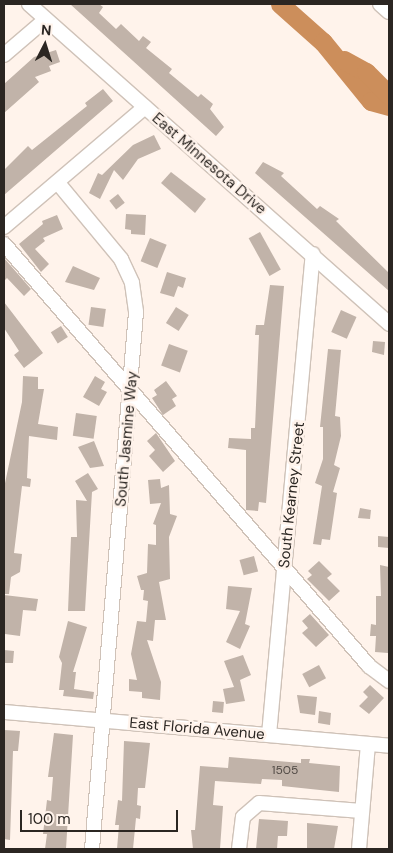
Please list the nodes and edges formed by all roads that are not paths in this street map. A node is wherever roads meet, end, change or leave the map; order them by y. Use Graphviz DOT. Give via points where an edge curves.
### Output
graph roads {
  1 [pos="29,4"];
  2 [pos="380,4"];
  3 [pos="389,12"];
  4 [pos="46,19"];
  5 [pos="4,55"];
  6 [pos="145,107"];
  7 [pos="58,183"];
  8 [pos="4,227"];
  9 [pos="4,244"];
  10 [pos="313,254"];
  11 [pos="389,324"];
  12 [pos="131,392"];
  13 [pos="285,564"];
  14 [pos="389,681"];
  15 [pos="4,712"];
  16 [pos="103,720"];
  17 [pos="269,735"];
  18 [pos="368,744"];
  19 [pos="389,746"];
  20 [pos="362,811"];
  21 [pos="92,849"];
  22 [pos="239,849"];
  23 [pos="359,849"];
  1 -- 4 [label="street, East Minnesota Drive"];
  2 -- 3 [label="street"];
  4 -- 5 [label="street"];
  4 -- 6 [label="street, East Minnesota Drive"];
  6 -- 7 [label="street"];
  6 -- 10 [label="street, East Minnesota Drive"];
  7 -- 8 [label="street"];
  7 -- 12 [label="street, South Jasmine Way" via="113,246 132,283 136,324"];
  9 -- 12 [label="street"];
  10 -- 11 [label="street, East Minnesota Drive"];
  10 -- 13 [label="street, South Kearney Street"];
  12 -- 13 [label="street"];
  12 -- 16 [label="street, South Jasmine Way"];
  13 -- 14 [label="street" via="369,666"];
  13 -- 17 [label="street, South Kearney Street"];
  15 -- 16 [label="street, East Florida Avenue"];
  16 -- 17 [label="street, East Florida Avenue"];
  16 -- 21 [label="street, South Jasmine Way"];
  17 -- 18 [label="street, East Florida Avenue"];
  18 -- 19 [label="street, East Florida Avenue"];
  18 -- 20 [label="street"];
  20 -- 22 [label="street" via="259,804 243,817"];
  20 -- 23 [label="street"];
}
